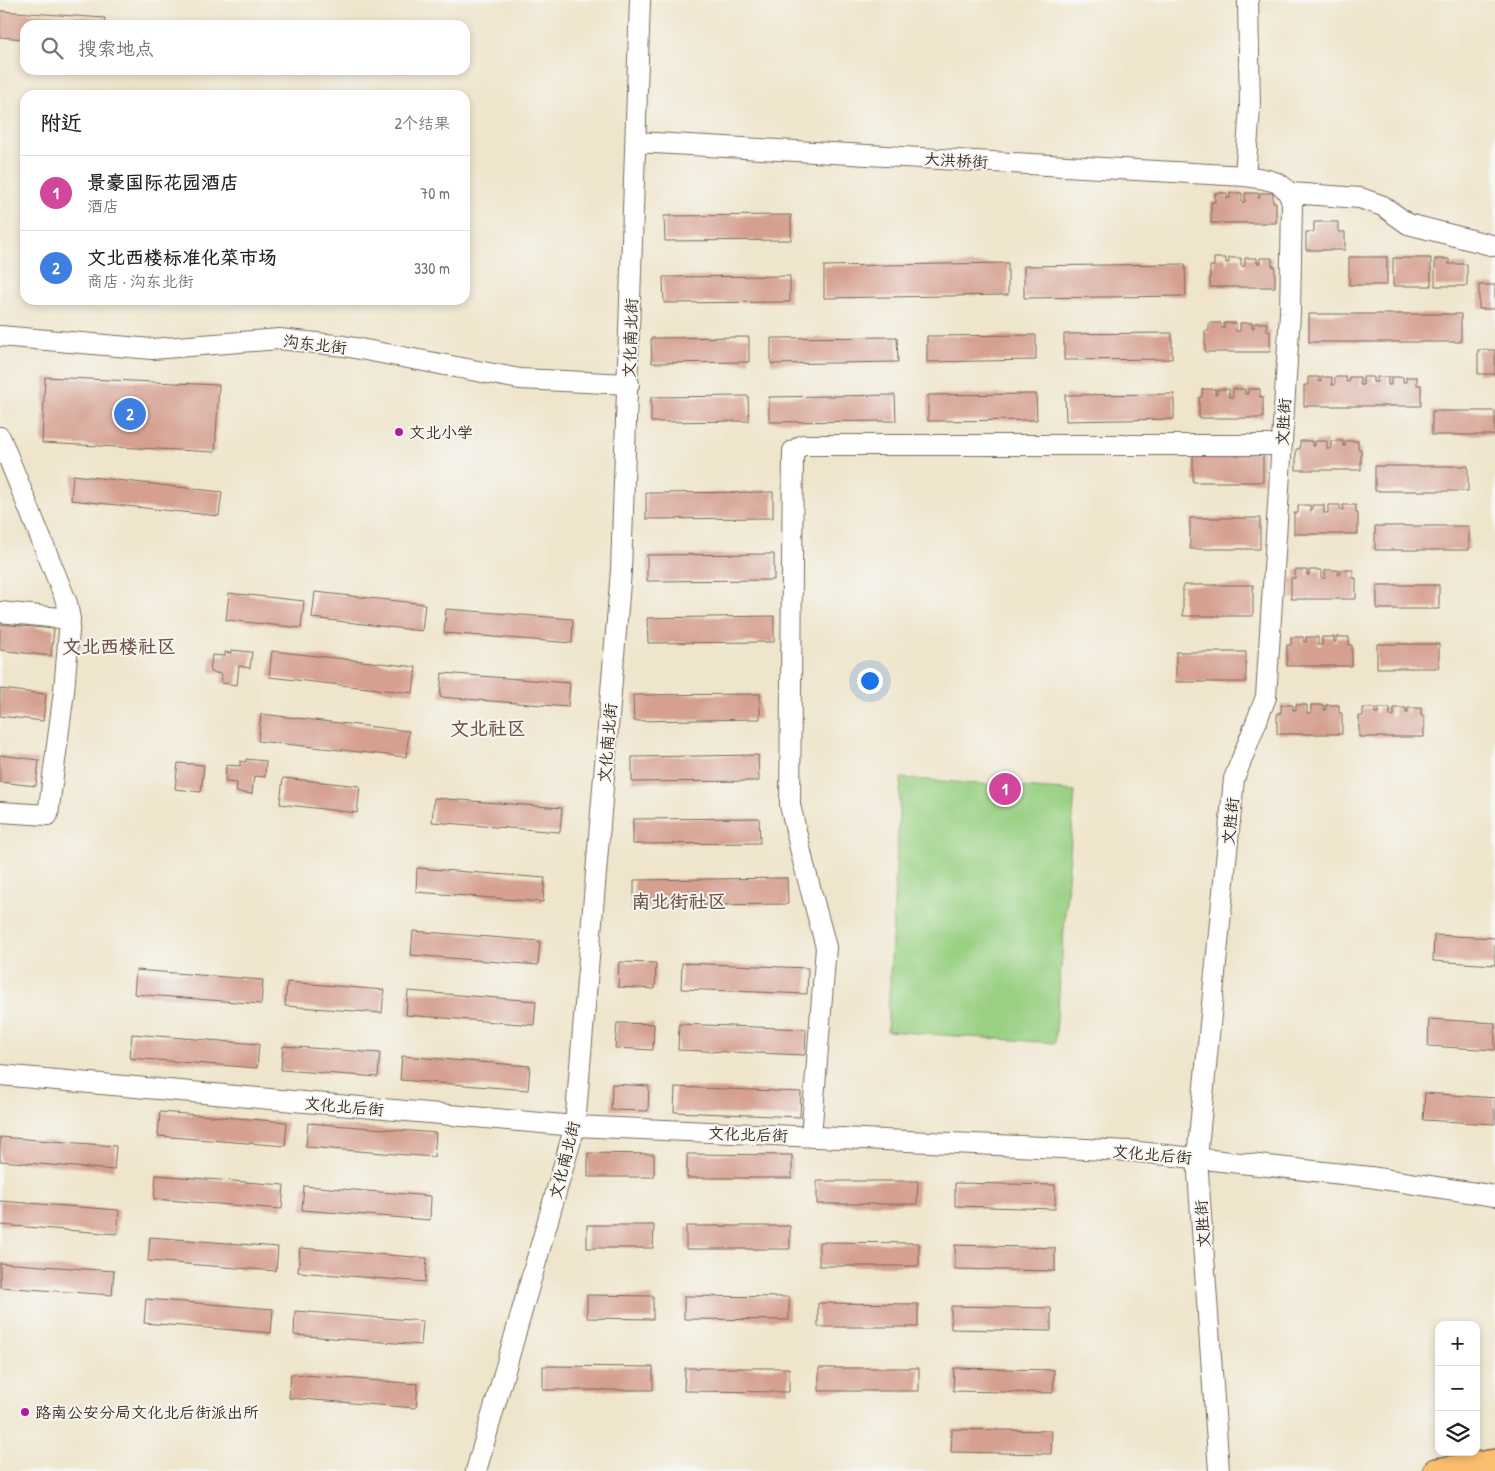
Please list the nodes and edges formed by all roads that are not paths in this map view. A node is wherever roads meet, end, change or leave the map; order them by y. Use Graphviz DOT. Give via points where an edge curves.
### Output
graph roads {
  1 [pos="640,0"];
  2 [pos="1248,0"];
  3 [pos="636,142"];
  4 [pos="1245,176"];
  5 [pos="1284,187"];
  6 [pos="1495,246"];
  7 [pos="0,336"];
  8 [pos="629,384"];
  9 [pos="0,437"];
  10 [pos="1282,445"];
  11 [pos="0,612"];
  12 [pos="70,619"];
  13 [pos="0,812"];
  14 [pos="0,1075"];
  15 [pos="575,1126"];
  16 [pos="811,1136"];
  17 [pos="1197,1158"];
  18 [pos="1495,1196"];
  19 [pos="1495,1462"];
  20 [pos="476,1471"];
  21 [pos="1220,1471"];
  22 [pos="1436,1471"];
  1 -- 3 [label="street, 文化南北街"];
  2 -- 4 [label="street" via="1250,107"];
  3 -- 4 [label="street, 大洪桥街"];
  3 -- 8 [label="street, 文化南北街"];
  4 -- 5 [label="street, 大洪桥街"];
  5 -- 6 [label="street, 大洪桥街" via="1360,198 1383,206 1408,224"];
  5 -- 10 [label="street, 文胜街" via="1292,204"];
  7 -- 8 [label="street, 沟东北街" via="152,349 287,340 344,346 520,378"];
  8 -- 15 [label="street, 文化南北街" via="621,571"];
  9 -- 12 [label="street" via="67,603"];
  10 -- 16 [label="street" via="803,445 792,451 790,805 826,947"];
  10 -- 17 [label="street, 文胜街" via="1266,696 1234,779"];
  11 -- 12 [label="street"];
  12 -- 13 [label="street" via="48,815"];
  14 -- 15 [label="street, 文化北后街"];
  15 -- 16 [label="street, 文化北后街"];
  15 -- 20 [label="street, 文化南北街"];
  16 -- 17 [label="street, 文化北后街" via="1128,1151"];
  17 -- 18 [label="street, 文化北后街" via="1370,1177"];
  17 -- 21 [label="street, 文胜街"];
  19 -- 22 [label="main road"];
}
